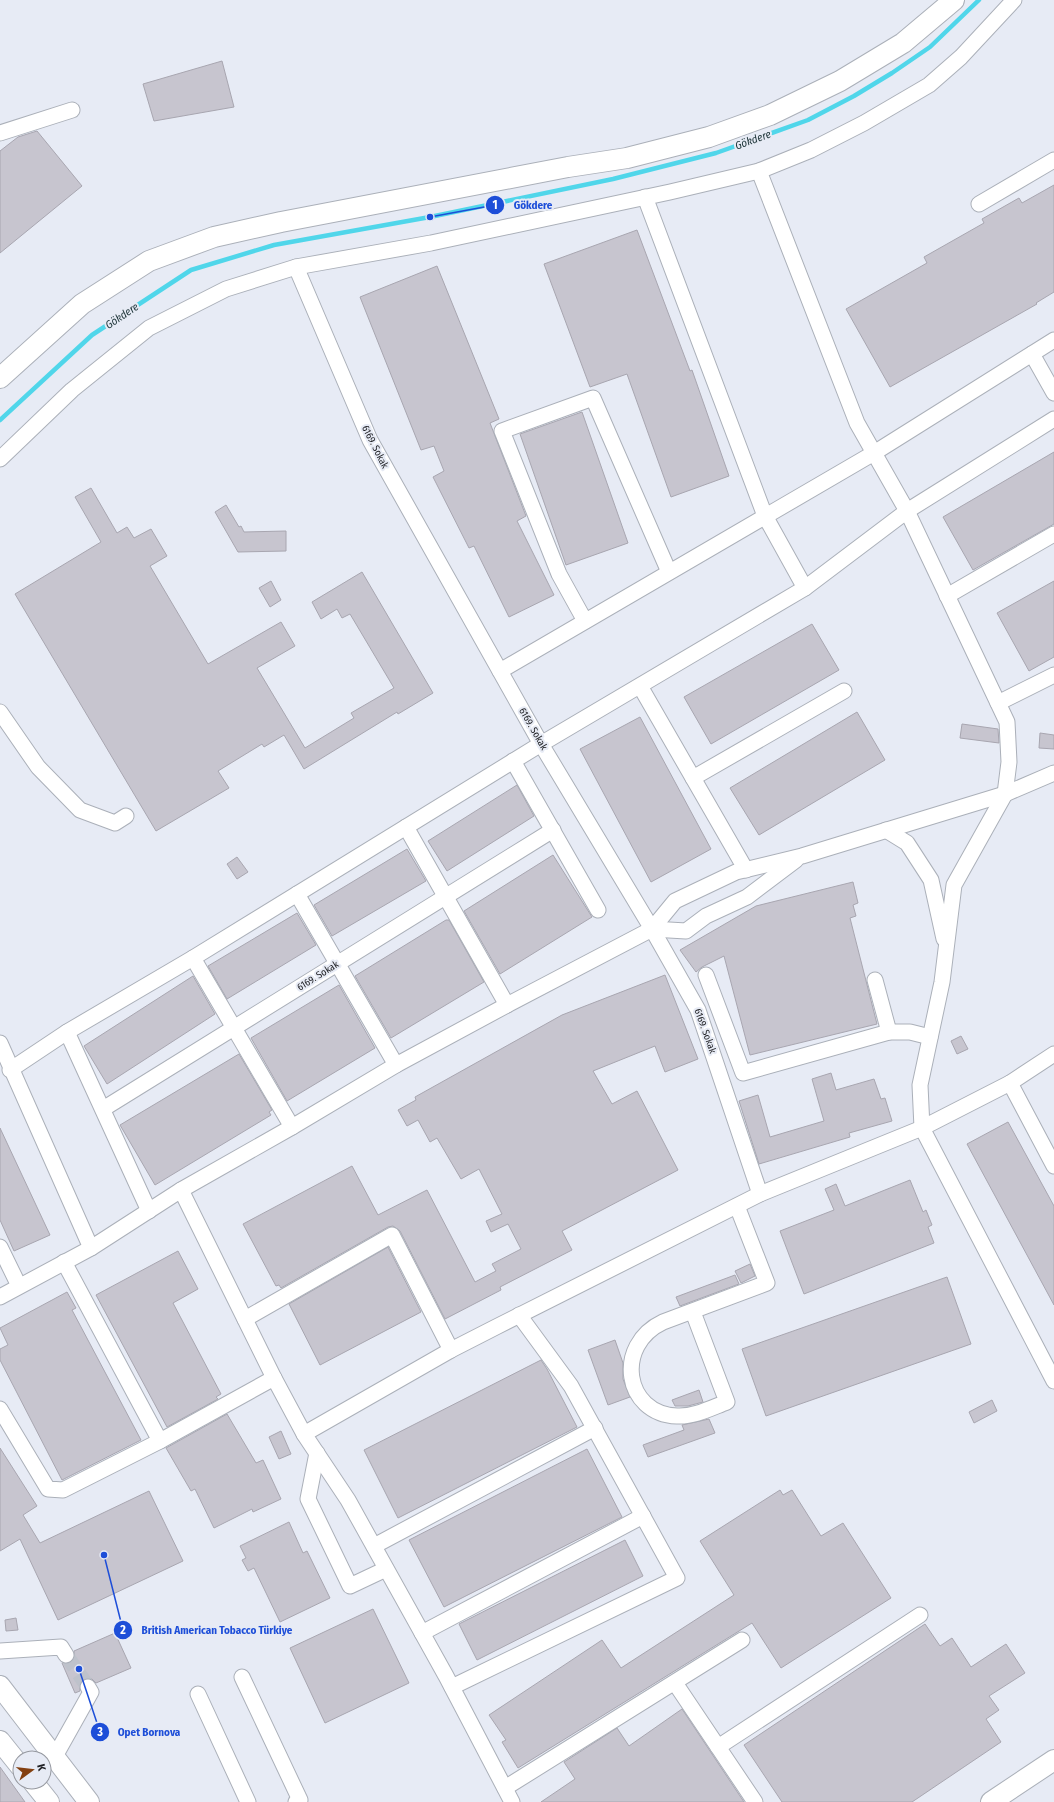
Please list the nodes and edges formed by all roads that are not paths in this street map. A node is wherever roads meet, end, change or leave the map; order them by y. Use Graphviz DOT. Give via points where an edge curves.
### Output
graph roads {
  1 [pos="954,0"];
  2 [pos="1014,0"];
  3 [pos="72,110"];
  4 [pos="0,134"];
  5 [pos="1054,160"];
  6 [pos="759,171"];
  7 [pos="645,197"];
  8 [pos="979,204"];
  9 [pos="296,267"];
  10 [pos="1054,340"];
  11 [pos="1032,354"];
  12 [pos="0,378"];
  13 [pos="1054,393"];
  14 [pos="1054,419"];
  15 [pos="874,452"];
  16 [pos="0,459"];
  17 [pos="907,511"];
  18 [pos="765,516"];
  19 [pos="1054,534"];
  20 [pos="669,572"];
  21 [pos="805,588"];
  22 [pos="947,596"];
  23 [pos="585,621"];
  24 [pos="500,671"];
  25 [pos="1054,675"];
  26 [pos="640,686"];
  27 [pos="844,691"];
  28 [pos="998,703"];
  29 [pos="0,712"];
  30 [pos="541,744"];
  31 [pos="513,761"];
  32 [pos="1054,773"];
  33 [pos="693,778"];
  34 [pos="1005,794"];
  35 [pos="126,816"];
  36 [pos="406,827"];
  37 [pos="553,830"];
  38 [pos="886,830"];
  39 [pos="802,856"];
  40 [pos="746,870"];
  41 [pos="297,894"];
  42 [pos="446,897"];
  43 [pos="598,910"];
  44 [pos="652,929"];
  45 [pos="946,951"];
  46 [pos="193,958"];
  47 [pos="338,963"];
  48 [pos="706,975"];
  49 [pos="875,980"];
  50 [pos="507,1005"];
  51 [pos="235,1027"];
  52 [pos="67,1032"];
  53 [pos="889,1032"];
  54 [pos="930,1037"];
  55 [pos="0,1043"];
  56 [pos="1054,1054"];
  57 [pos="396,1065"];
  58 [pos="10,1070"];
  59 [pos="1010,1083"];
  60 [pos="103,1108"];
  61 [pos="292,1127"];
  62 [pos="922,1128"];
  63 [pos="1054,1166"];
  64 [pos="181,1190"];
  65 [pos="760,1194"];
  66 [pos="737,1206"];
  67 [pos="149,1211"];
  68 [pos="0,1247"];
  69 [pos="90,1248"];
  70 [pos="64,1262"];
  71 [pos="19,1286"];
  72 [pos="0,1297"];
  73 [pos="693,1312"];
  74 [pos="519,1316"];
  75 [pos="245,1319"];
  76 [pos="451,1350"];
  77 [pos="274,1378"];
  78 [pos="1054,1381"];
  79 [pos="0,1409"];
  80 [pos="595,1428"];
  81 [pos="304,1434"];
  82 [pos="160,1441"];
  83 [pos="317,1453"];
  84 [pos="643,1516"];
  85 [pos="374,1546"];
  86 [pos="386,1568"];
  87 [pos="920,1615"];
  88 [pos="422,1633"];
  89 [pos="742,1640"];
  90 [pos="0,1651"];
  91 [pos="66,1655"];
  92 [pos="242,1677"];
  93 [pos="675,1683"];
  94 [pos="0,1686"];
  95 [pos="88,1687"];
  96 [pos="452,1688"];
  97 [pos="198,1694"];
  98 [pos="0,1741"];
  99 [pos="718,1747"];
  100 [pos="12,1756"];
  101 [pos="54,1758"];
  102 [pos="1054,1760"];
  103 [pos="505,1788"];
  104 [pos="39,1790"];
  105 [pos="299,1801"];
  106 [pos="993,1801"];
  107 [pos="49,1802"];
  108 [pos="89,1802"];
  109 [pos="248,1802"];
  110 [pos="512,1802"];
  111 [pos="755,1802"];
  1 -- 12 [label="main road" via="902,43 840,81 770,115 709,137 627,158 281,222 214,237 150,261 82,304"];
  2 -- 6 [label="street" via="961,57 929,85 811,150"];
  3 -- 4 [label="street"];
  5 -- 8 [label="street"];
  6 -- 7 [label="street"];
  6 -- 15 [label="street" via="857,423"];
  7 -- 9 [label="street" via="431,243"];
  7 -- 18 [label="street"];
  9 -- 16 [label="street" via="226,289 149,328 72,390"];
  9 -- 24 [label="street, 6169. Sokak" via="370,440"];
  10 -- 11 [label="street"];
  11 -- 13 [label="street"];
  11 -- 15 [label="street"];
  14 -- 17 [label="street"];
  15 -- 17 [label="street"];
  15 -- 18 [label="street"];
  17 -- 21 [label="street"];
  17 -- 22 [label="street"];
  18 -- 20 [label="street"];
  18 -- 21 [label="street"];
  19 -- 22 [label="street"];
  20 -- 23 [label="street"];
  20 -- 23 [label="street" via="592,398 502,431 559,574"];
  21 -- 26 [label="street"];
  22 -- 28 [label="street"];
  23 -- 24 [label="street"];
  24 -- 30 [label="street, 6169. Sokak"];
  25 -- 28 [label="street"];
  26 -- 30 [label="street"];
  26 -- 33 [label="street"];
  27 -- 33 [label="street"];
  28 -- 34 [label="street" via="1007,722 1009,762"];
  29 -- 35 [label="street" via="38,767 80,810 115,824"];
  30 -- 31 [label="street"];
  30 -- 44 [label="street, 6169. Sokak"];
  31 -- 36 [label="street"];
  31 -- 37 [label="street"];
  32 -- 34 [label="street"];
  33 -- 40 [label="street"];
  34 -- 38 [label="street"];
  34 -- 45 [label="street" via="954,885"];
  36 -- 41 [label="street"];
  36 -- 42 [label="street"];
  37 -- 42 [label="street, 6169. Sokak"];
  37 -- 43 [label="street"];
  38 -- 39 [label="street"];
  38 -- 45 [label="street" via="907,843 931,880"];
  39 -- 40 [label="street"];
  39 -- 44 [label="street" via="747,897 706,916 686,931"];
  40 -- 44 [label="street" via="736,872 675,901"];
  41 -- 46 [label="street"];
  41 -- 47 [label="street"];
  42 -- 47 [label="street, 6169. Sokak"];
  42 -- 50 [label="street"];
  44 -- 50 [label="street"];
  44 -- 65 [label="street, 6169. Sokak" via="698,1010"];
  45 -- 54 [label="street"];
  46 -- 51 [label="street"];
  46 -- 52 [label="street"];
  47 -- 51 [label="street, 6169. Sokak"];
  47 -- 57 [label="street"];
  48 -- 53 [label="street" via="743,1073"];
  49 -- 53 [label="street"];
  50 -- 57 [label="street"];
  51 -- 60 [label="street, 6169. Sokak"];
  51 -- 61 [label="street"];
  52 -- 58 [label="street"];
  52 -- 60 [label="street"];
  53 -- 54 [label="street" via="910,1032"];
  54 -- 62 [label="street" via="920,1085"];
  55 -- 58 [label="street"];
  56 -- 59 [label="street"];
  57 -- 61 [label="street"];
  58 -- 69 [label="street"];
  59 -- 62 [label="street"];
  59 -- 63 [label="street"];
  60 -- 67 [label="street"];
  61 -- 64 [label="street"];
  62 -- 65 [label="street"];
  62 -- 78 [label="street"];
  64 -- 67 [label="street"];
  64 -- 75 [label="street"];
  65 -- 66 [label="street"];
  66 -- 73 [label="street" via="767,1283"];
  66 -- 74 [label="street"];
  67 -- 69 [label="street"];
  68 -- 71 [label="street"];
  69 -- 70 [label="street"];
  70 -- 71 [label="street"];
  70 -- 82 [label="street"];
  71 -- 72 [label="street"];
  73 -- 73 [label="street" via="651,1329 641,1338 633,1355 631,1374 637,1392 650,1406 667,1415 686,1416 727,1402"];
  74 -- 76 [label="street"];
  74 -- 80 [label="street" via="571,1386"];
  75 -- 76 [label="street" via="392,1235"];
  75 -- 77 [label="street"];
  76 -- 81 [label="street"];
  77 -- 81 [label="street"];
  77 -- 82 [label="street"];
  79 -- 82 [label="street" via="48,1488 63,1490"];
  80 -- 84 [label="street"];
  80 -- 85 [label="street"];
  81 -- 83 [label="street"];
  83 -- 85 [label="street"];
  83 -- 86 [label="street" via="308,1499 350,1586"];
  84 -- 88 [label="street"];
  84 -- 96 [label="street" via="677,1578"];
  85 -- 86 [label="street"];
  86 -- 88 [label="street"];
  87 -- 99 [label="street"];
  88 -- 96 [label="street"];
  89 -- 93 [label="street"];
  90 -- 91 [label="street" via="61,1647"];
  92 -- 105 [label="street"];
  93 -- 99 [label="street"];
  93 -- 103 [label="street"];
  94 -- 101 [label="main road"];
  95 -- 101 [label="street" via="91,1692"];
  96 -- 103 [label="street"];
  97 -- 109 [label="street"];
  98 -- 100 [label="main road"];
  99 -- 111 [label="street"];
  101 -- 108 [label="main road"];
  102 -- 106 [label="main road"];
  103 -- 110 [label="street"];
  104 -- 107 [label="main road"];
}
